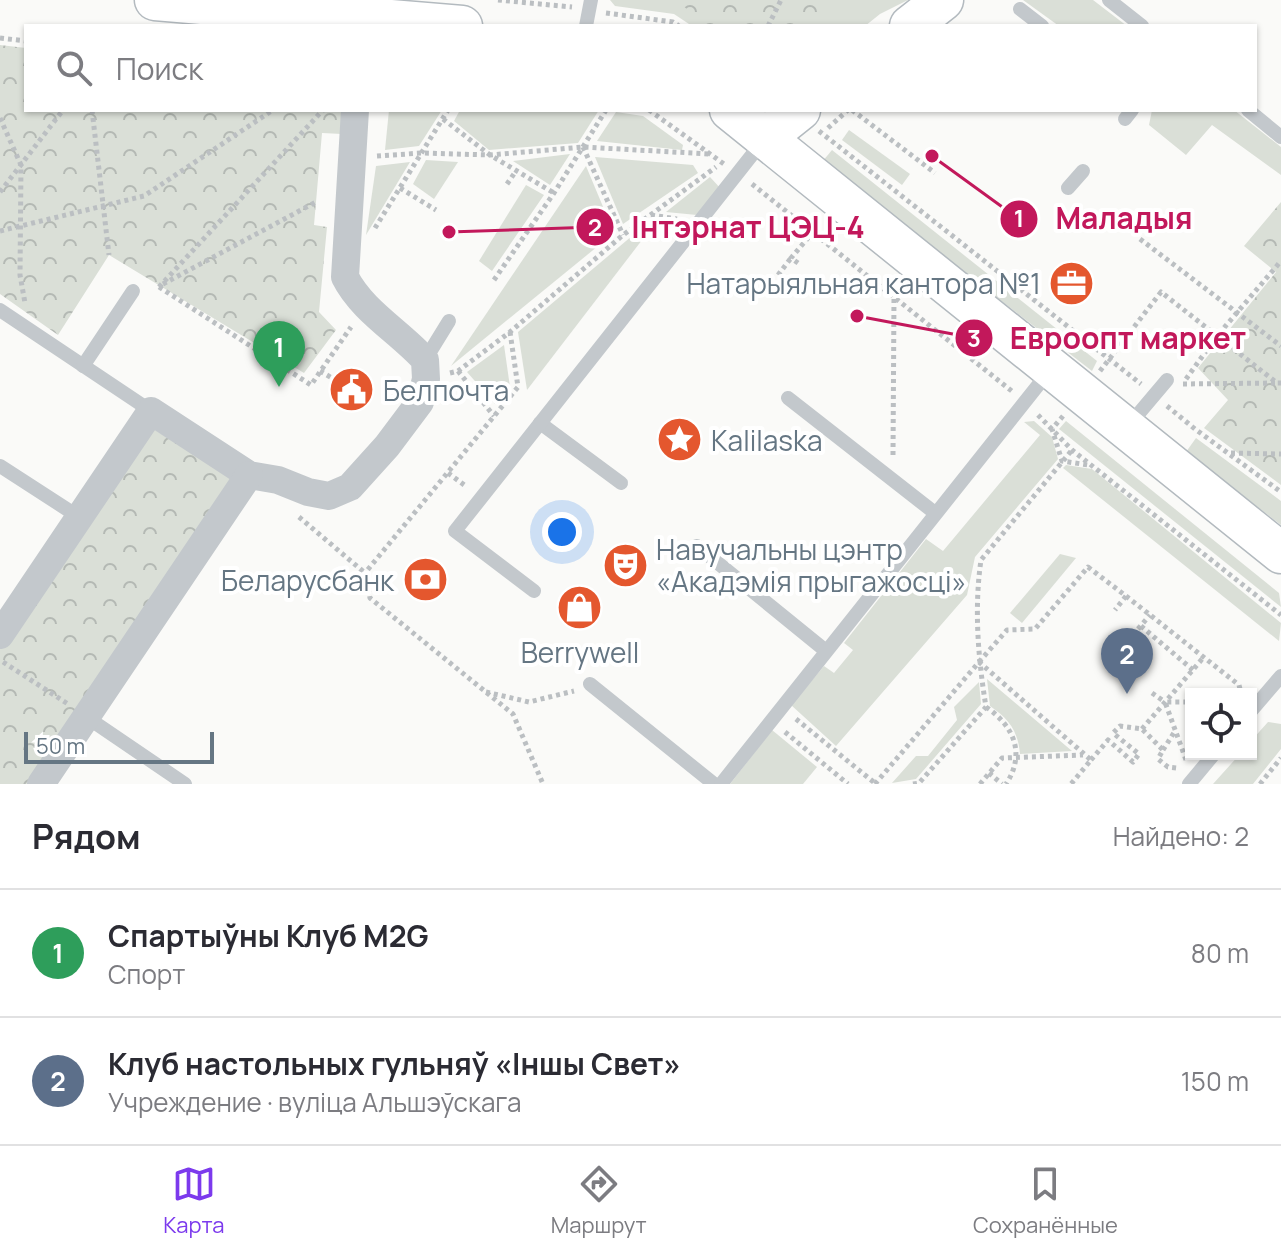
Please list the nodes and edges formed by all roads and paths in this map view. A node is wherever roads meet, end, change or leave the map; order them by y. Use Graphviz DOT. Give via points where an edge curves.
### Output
graph roads {
  1 [pos="155,0"];
  2 [pos="591,0"];
  3 [pos="781,0"];
  4 [pos="943,0"];
  5 [pos="1109,0"];
  6 [pos="1020,9"];
  7 [pos="362,21"];
  8 [pos="422,24"];
  9 [pos="586,24"];
  10 [pos="769,24"];
  11 [pos="913,24"];
  12 [pos="1039,24"];
  13 [pos="1139,24"];
  14 [pos="0,38"];
  15 [pos="24,41"];
  16 [pos="61,112"];
  17 [pos="92,112"];
  18 [pos="270,112"];
  19 [pos="321,112"];
  20 [pos="355,112"];
  21 [pos="447,112"];
  22 [pos="605,112"];
  23 [pos="652,112"];
  24 [pos="732,112"];
  25 [pos="840,112"];
  26 [pos="853,112"];
  27 [pos="1250,112"];
  28 [pos="0,118"];
  29 [pos="443,119"];
  30 [pos="806,119"];
  31 [pos="1281,137"];
  32 [pos="765,138"];
  33 [pos="378,141"];
  34 [pos="583,147"];
  35 [pos="422,153"];
  36 [pos="711,154"];
  37 [pos="490,155"];
  38 [pos="722,163"];
  39 [pos="21,165"];
  40 [pos="516,171"];
  41 [pos="1083,171"];
  42 [pos="935,173"];
  43 [pos="737,174"];
  44 [pos="507,184"];
  45 [pos="400,188"];
  46 [pos="1068,188"];
  47 [pos="0,192"];
  48 [pos="554,193"];
  49 [pos="316,202"];
  50 [pos="103,206"];
  51 [pos="436,210"];
  52 [pos="19,226"];
  53 [pos="0,231"];
  54 [pos="813,232"];
  55 [pos="623,235"];
  56 [pos="1140,239"];
  57 [pos="109,255"];
  58 [pos="791,258"];
  59 [pos="1281,261"];
  60 [pos="798,263"];
  61 [pos="778,275"];
  62 [pos="345,277"];
  63 [pos="494,280"];
  64 [pos="159,287"];
  65 [pos="133,291"];
  66 [pos="894,297"];
  67 [pos="366,306"];
  68 [pos="0,310"];
  69 [pos="1237,313"];
  70 [pos="449,321"];
  71 [pos="31,331"];
  72 [pos="510,332"];
  73 [pos="1217,336"];
  74 [pos="1281,346"];
  75 [pos="1110,357"];
  76 [pos="83,366"];
  77 [pos="426,369"];
  78 [pos="1051,369"];
  79 [pos="320,371"];
  80 [pos="458,371"];
  81 [pos="332,378"];
  82 [pos="1167,380"];
  83 [pos="1182,384"];
  84 [pos="1280,384"];
  85 [pos="1154,395"];
  86 [pos="788,398"];
  87 [pos="1025,402"];
  88 [pos="151,411"];
  89 [pos="494,416"];
  90 [pos="540,423"];
  91 [pos="1052,429"];
  92 [pos="1126,429"];
  93 [pos="1072,450"];
  94 [pos="1230,453"];
  95 [pos="1281,454"];
  96 [pos="1062,461"];
  97 [pos="1092,465"];
  98 [pos="0,466"];
  99 [pos="448,473"];
  100 [pos="249,475"];
  101 [pos="893,480"];
  102 [pos="621,483"];
  103 [pos="468,489"];
  104 [pos="1281,492"];
  105 [pos="935,513"];
  106 [pos="295,514"];
  107 [pos="79,517"];
  108 [pos="697,546"];
  109 [pos="1281,553"];
  110 [pos="365,573"];
  111 [pos="534,591"];
  112 [pos="1126,596"];
  113 [pos="1115,610"];
  114 [pos="1049,612"];
  115 [pos="1150,615"];
  116 [pos="1281,615"];
  117 [pos="1057,616"];
  118 [pos="0,635"];
  119 [pos="826,651"];
  120 [pos="1203,658"];
  121 [pos="0,660"];
  122 [pos="979,662"];
  123 [pos="1193,670"];
  124 [pos="1281,676"];
  125 [pos="590,684"];
  126 [pos="1240,688"];
  127 [pos="485,692"];
  128 [pos="1152,693"];
  129 [pos="1165,702"];
  130 [pos="1185,702"];
  131 [pos="1257,704"];
  132 [pos="986,707"];
  133 [pos="783,708"];
  134 [pos="85,716"];
  135 [pos="772,721"];
  136 [pos="1142,729"];
  137 [pos="1175,731"];
  138 [pos="1163,750"];
  139 [pos="1084,755"];
  140 [pos="1016,757"];
  141 [pos="1185,757"];
  142 [pos="1281,758"];
  143 [pos="1091,760"];
  144 [pos="1186,760"];
  145 [pos="1209,760"];
  146 [pos="989,773"];
  147 [pos="1262,782"];
  148 [pos="41,784"];
  149 [pos="185,784"];
  150 [pos="543,784"];
  151 [pos="714,784"];
  152 [pos="721,784"];
  153 [pos="848,784"];
  154 [pos="876,784"];
  155 [pos="918,784"];
  156 [pos="980,784"];
  157 [pos="1004,784"];
  158 [pos="1071,784"];
  159 [pos="1189,784"];
  160 [pos="1271,784"];
  1 -- 7 [label="main road"];
  2 -- 9 [label="lane"];
  3 -- 10 [label="path"];
  4 -- 11 [label="main road"];
  5 -- 13 [label="lane"];
  6 -- 12 [label="lane"];
  7 -- 8 [label="main road"];
  14 -- 15 [label="path"];
  16 -- 39 [label="path"];
  17 -- 50 [label="path"];
  18 -- 50 [label="path" via="144,196"];
  19 -- 64 [label="path"];
  20 -- 62 [label="street"];
  21 -- 29 [label="path"];
  22 -- 34 [label="path"];
  23 -- 36 [label="path"];
  24 -- 32 [label="main road"];
  25 -- 30 [label="path"];
  26 -- 42 [label="path"];
  27 -- 31 [label="lane"];
  28 -- 39 [label="path"];
  29 -- 35 [label="path"];
  29 -- 37 [label="path"];
  30 -- 32 [label="main road"];
  30 -- 75 [label="path"];
  32 -- 43 [label="lane"];
  32 -- 78 [label="main road"];
  33 -- 35 [label="path" via="377,157"];
  34 -- 36 [label="path"];
  34 -- 37 [label="path"];
  34 -- 48 [label="path"];
  34 -- 55 [label="path"];
  35 -- 37 [label="path"];
  35 -- 45 [label="path"];
  36 -- 38 [label="path"];
  37 -- 40 [label="path"];
  38 -- 43 [label="path"];
  38 -- 55 [label="path"];
  39 -- 47 [label="path"];
  39 -- 52 [label="path"];
  40 -- 44 [label="path"];
  40 -- 48 [label="path"];
  41 -- 46 [label="lane"];
  43 -- 54 [label="path"];
  43 -- 90 [label="lane"];
  45 -- 51 [label="path"];
  45 -- 62 [label="path"];
  48 -- 63 [label="path"];
  49 -- 64 [label="path"];
  50 -- 52 [label="path"];
  50 -- 57 [label="path"];
  52 -- 53 [label="path"];
  52 -- 71 [label="path" via="20,275"];
  54 -- 58 [label="path"];
  54 -- 66 [label="path"];
  55 -- 72 [label="path"];
  56 -- 69 [label="path"];
  58 -- 60 [label="path"];
  58 -- 61 [label="path"];
  59 -- 69 [label="path"];
  62 -- 67 [label="street"];
  64 -- 79 [label="path" via="311,385"];
  65 -- 76 [label="lane"];
  66 -- 87 [label="path"];
  66 -- 101 [label="path"];
  67 -- 77 [label="street" via="405,338"];
  67 -- 79 [label="path"];
  68 -- 71 [label="lane"];
  69 -- 73 [label="path"];
  69 -- 74 [label="path"];
  70 -- 77 [label="lane"];
  71 -- 76 [label="lane"];
  72 -- 80 [label="path"];
  72 -- 89 [label="path" via="518,387"];
  73 -- 75 [label="path" via="1161,292"];
  73 -- 83 [label="path"];
  73 -- 84 [label="path"];
  75 -- 85 [label="path"];
  76 -- 88 [label="lane"];
  77 -- 80 [label="path"];
  77 -- 100 [label="street" via="420,402 350,487 329,496"];
  78 -- 87 [label="lane"];
  78 -- 92 [label="main road"];
  79 -- 81 [label="path"];
  80 -- 89 [label="path"];
  82 -- 85 [label="lane"];
  83 -- 84 [label="path"];
  83 -- 94 [label="path" via="1165,404"];
  85 -- 92 [label="lane"];
  86 -- 101 [label="lane"];
  87 -- 91 [label="path"];
  87 -- 105 [label="lane"];
  88 -- 100 [label="street"];
  88 -- 107 [label="street"];
  89 -- 99 [label="path"];
  90 -- 102 [label="lane"];
  90 -- 111 [label="lane" via="455,531"];
  91 -- 93 [label="path"];
  91 -- 96 [label="path"];
  92 -- 109 [label="main road"];
  93 -- 96 [label="path"];
  93 -- 97 [label="path"];
  94 -- 95 [label="path"];
  94 -- 104 [label="path"];
  96 -- 97 [label="path"];
  96 -- 122 [label="path" via="981,560"];
  97 -- 116 [label="path"];
  98 -- 107 [label="lane"];
  99 -- 103 [label="path"];
  99 -- 110 [label="path"];
  100 -- 134 [label="street"];
  101 -- 105 [label="lane"];
  105 -- 119 [label="lane"];
  106 -- 110 [label="path"];
  107 -- 118 [label="street"];
  108 -- 119 [label="lane"];
  110 -- 127 [label="path" via="370,598"];
  112 -- 113 [label="path"];
  112 -- 114 [label="path" via="1088,567"];
  112 -- 115 [label="path"];
  114 -- 117 [label="path"];
  114 -- 122 [label="path" via="1035,629 1007,630"];
  115 -- 120 [label="path"];
  115 -- 123 [label="path" via="1140,628"];
  119 -- 133 [label="lane"];
  120 -- 123 [label="path"];
  120 -- 126 [label="path"];
  121 -- 134 [label="path"];
  122 -- 132 [label="path"];
  122 -- 139 [label="path"];
  122 -- 154 [label="path"];
  123 -- 129 [label="path"];
  124 -- 131 [label="lane"];
  125 -- 127 [label="path" via="529,702"];
  125 -- 151 [label="lane"];
  127 -- 150 [label="path" via="513,714"];
  128 -- 129 [label="path"];
  129 -- 130 [label="path"];
  129 -- 136 [label="path"];
  129 -- 137 [label="path"];
  132 -- 140 [label="path" via="1006,723"];
  132 -- 155 [label="path"];
  133 -- 135 [label="lane"];
  133 -- 154 [label="path"];
  134 -- 148 [label="street"];
  134 -- 149 [label="lane"];
  135 -- 152 [label="lane"];
  135 -- 153 [label="path"];
  136 -- 138 [label="path"];
  136 -- 143 [label="path" via="1120,726 1113,733 1139,754 1133,762 1108,740"];
  137 -- 138 [label="path"];
  137 -- 141 [label="path"];
  138 -- 144 [label="path" via="1158,759 1168,767 1175,769"];
  139 -- 140 [label="path"];
  139 -- 143 [label="path"];
  140 -- 146 [label="path" via="1002,758"];
  140 -- 157 [label="path"];
  142 -- 147 [label="path"];
  143 -- 158 [label="path"];
  145 -- 159 [label="lane"];
  146 -- 156 [label="path"];
  146 -- 157 [label="path"];
  147 -- 160 [label="path"];
}
